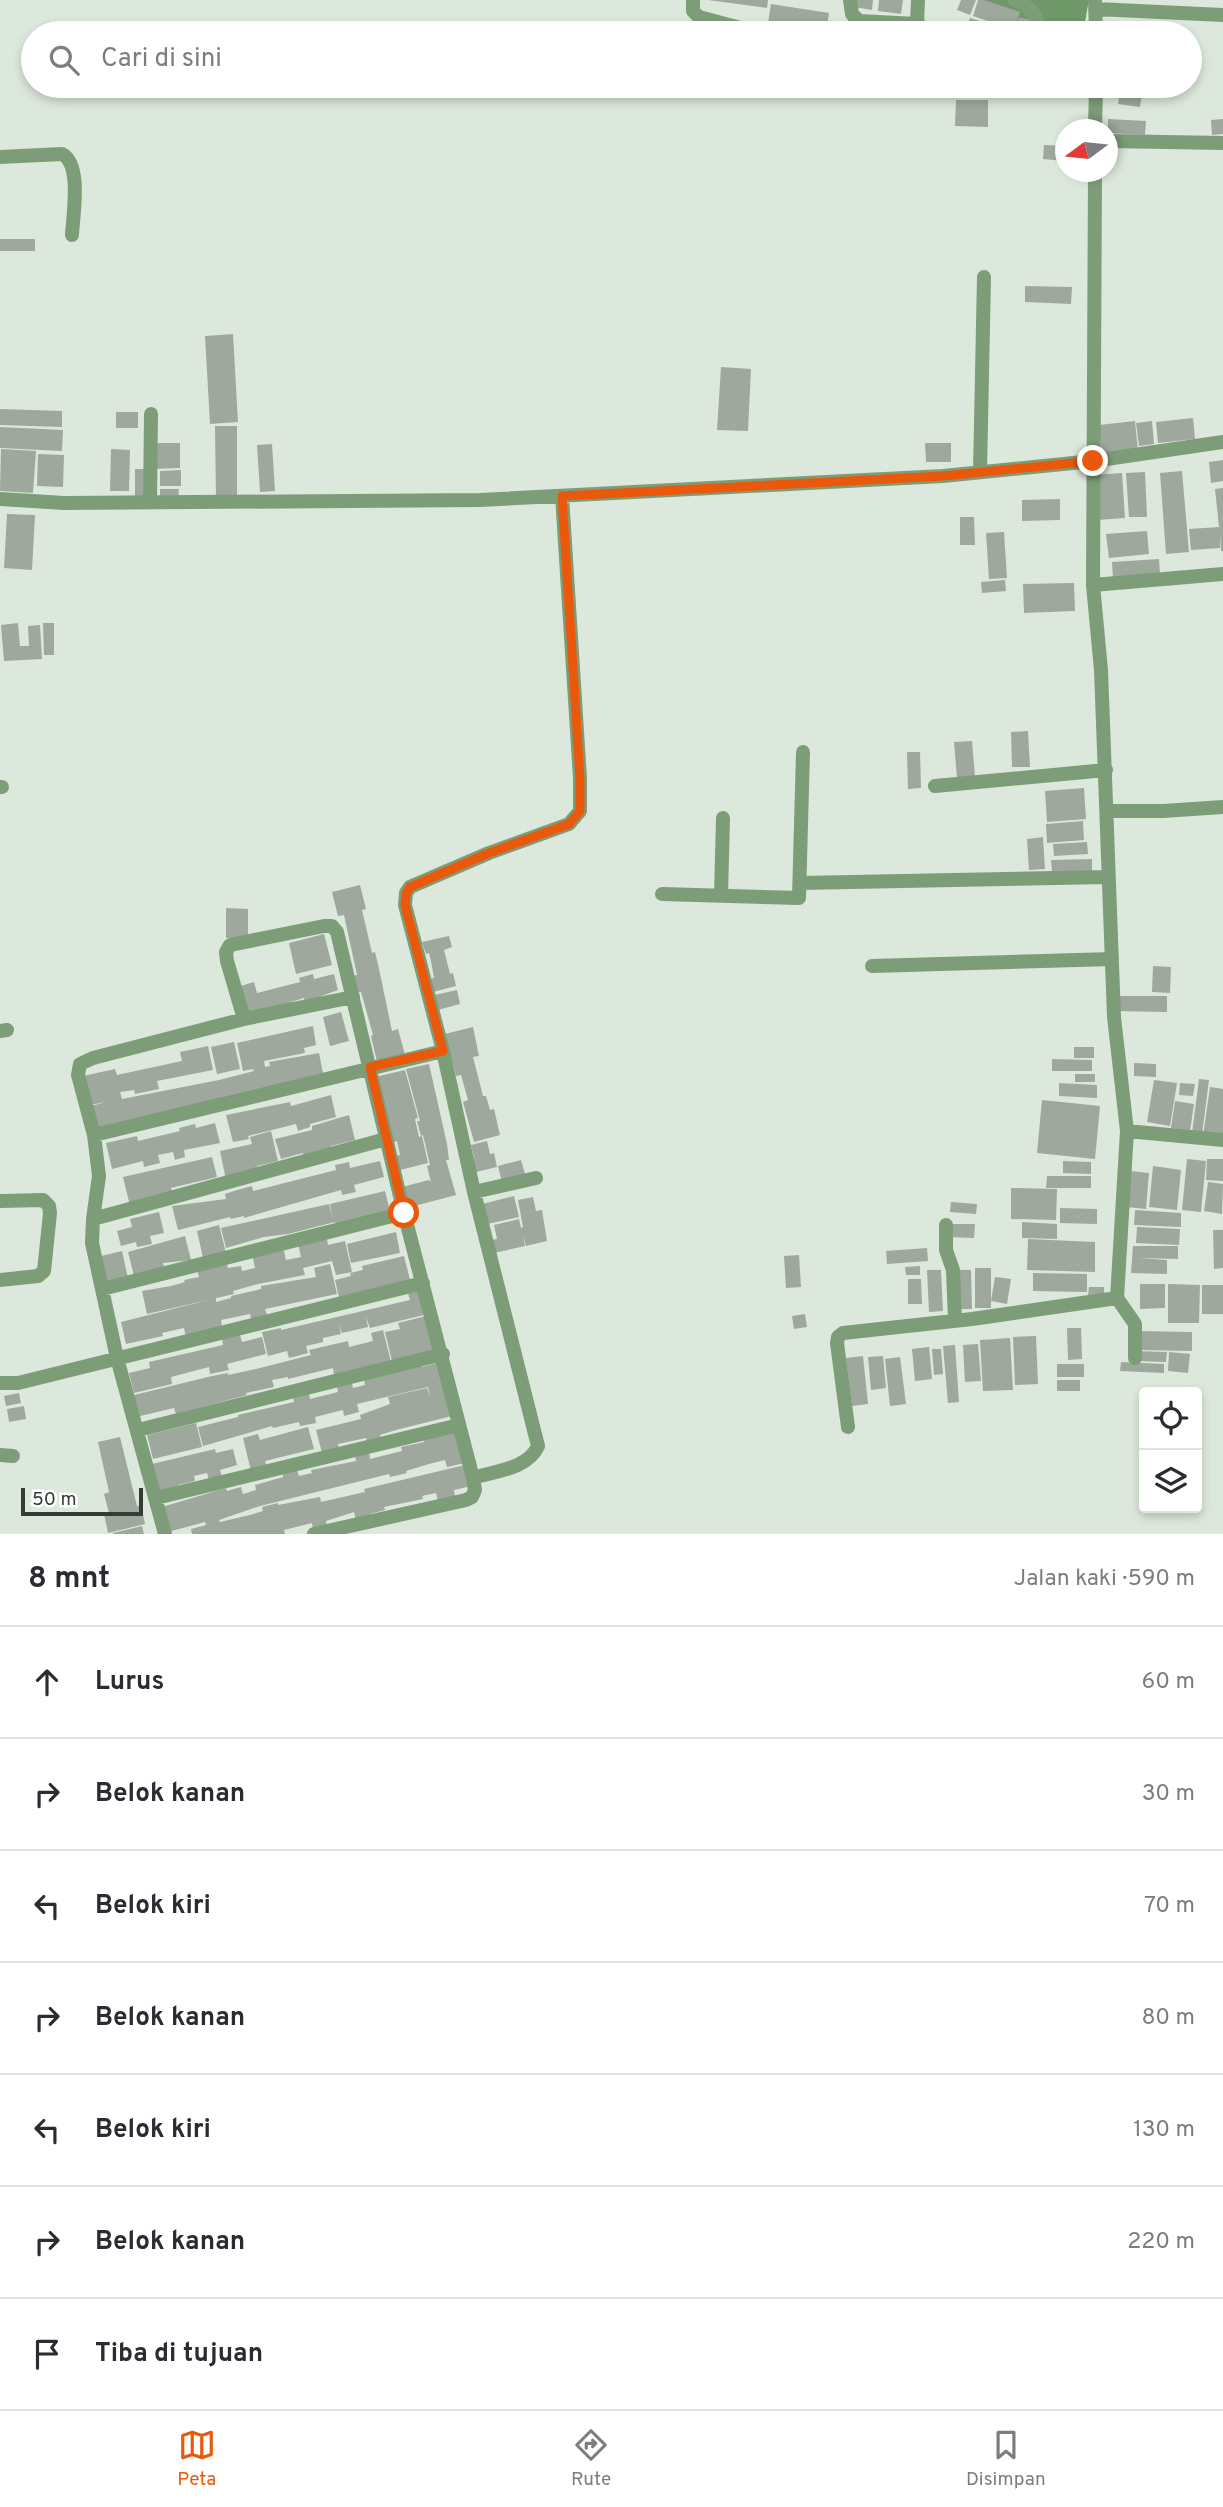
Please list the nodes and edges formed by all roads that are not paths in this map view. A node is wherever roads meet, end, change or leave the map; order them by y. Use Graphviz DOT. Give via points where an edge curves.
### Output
graph roads {
  1 [pos="693,0"];
  2 [pos="850,0"];
  3 [pos="918,0"];
  4 [pos="1015,0"];
  5 [pos="1095,5"];
  6 [pos="1223,15"];
  7 [pos="714,21"];
  8 [pos="853,21"];
  9 [pos="917,21"];
  10 [pos="1036,21"];
  11 [pos="1096,98"];
  12 [pos="1096,119"];
  13 [pos="1118,141"];
  14 [pos="1223,142"];
  15 [pos="0,158"];
  16 [pos="1095,182"];
  17 [pos="72,235"];
  18 [pos="984,277"];
  19 [pos="151,414"];
  20 [pos="1223,442"];
  21 [pos="1093,461"];
  22 [pos="980,472"];
  23 [pos="562,496"];
  24 [pos="0,499"];
  25 [pos="150,502"];
  26 [pos="1223,574"];
  27 [pos="1093,585"];
  28 [pos="803,752"];
  29 [pos="1106,770"];
  30 [pos="935,786"];
  31 [pos="1223,807"];
  32 [pos="1107,811"];
  33 [pos="723,818"];
  34 [pos="1107,877"];
  35 [pos="800,883"];
  36 [pos="662,894"];
  37 [pos="721,896"];
  38 [pos="1112,959"];
  39 [pos="872,966"];
  40 [pos="353,997"];
  41 [pos="244,1018"];
  42 [pos="443,1051"];
  43 [pos="370,1067"];
  44 [pos="1128,1131"];
  45 [pos="94,1135"];
  46 [pos="386,1139"];
  47 [pos="1223,1140"];
  48 [pos="536,1178"];
  49 [pos="474,1192"];
  50 [pos="0,1201"];
  51 [pos="404,1213"];
  52 [pos="93,1219"];
  53 [pos="946,1225"];
  54 [pos="0,1280"];
  55 [pos="423,1283"];
  56 [pos="102,1289"];
  57 [pos="1117,1298"];
  58 [pos="955,1321"];
  59 [pos="443,1354"];
  60 [pos="117,1358"];
  61 [pos="1135,1358"];
  62 [pos="0,1383"];
  63 [pos="460,1425"];
  64 [pos="848,1427"];
  65 [pos="138,1430"];
  66 [pos="473,1478"];
  67 [pos="156,1497"];
  68 [pos="165,1534"];
  69 [pos="314,1534"];
  1 -- 7 [label="street" via="693,11 699,17"];
  2 -- 8 [label="street"];
  3 -- 9 [label="street"];
  4 -- 10 [label="street" via="1029,6"];
  5 -- 6 [label="street"];
  11 -- 12 [label="street"];
  13 -- 14 [label="street"];
  15 -- 17 [label="street" via="62,154 69,158 74,166"];
  16 -- 21 [label="street"];
  18 -- 22 [label="street"];
  19 -- 25 [label="street"];
  20 -- 21 [label="street"];
  21 -- 22 [label="street"];
  21 -- 27 [label="street"];
  22 -- 23 [label="street"];
  23 -- 25 [label="street"];
  23 -- 42 [label="street" via="580,811 569,824 489,853 410,887 406,894"];
  24 -- 25 [label="street"];
  26 -- 27 [label="street"];
  27 -- 29 [label="street"];
  28 -- 35 [label="street"];
  29 -- 30 [label="street"];
  29 -- 32 [label="street"];
  31 -- 32 [label="street"];
  32 -- 34 [label="street"];
  33 -- 37 [label="street"];
  34 -- 35 [label="street"];
  34 -- 38 [label="street"];
  35 -- 37 [label="street" via="799,898"];
  36 -- 37 [label="street"];
  38 -- 39 [label="street"];
  38 -- 44 [label="street"];
  40 -- 41 [label="street"];
  40 -- 41 [label="street" via="337,932 324,926 230,945 227,961"];
  40 -- 43 [label="street"];
  41 -- 45 [label="street" via="80,1064 78,1075"];
  42 -- 43 [label="street"];
  42 -- 49 [label="street"];
  43 -- 45 [label="street"];
  43 -- 46 [label="street"];
  44 -- 47 [label="street"];
  44 -- 57 [label="street"];
  45 -- 52 [label="street" via="99,1176"];
  46 -- 51 [label="street"];
  46 -- 52 [label="street"];
  48 -- 49 [label="street"];
  49 -- 66 [label="street" via="538,1446 526,1462"];
  50 -- 54 [label="street" via="43,1200 50,1213 44,1271 38,1276"];
  51 -- 55 [label="street"];
  51 -- 56 [label="street"];
  52 -- 56 [label="street" via="92,1243"];
  53 -- 58 [label="street"];
  55 -- 59 [label="street"];
  55 -- 60 [label="street"];
  56 -- 60 [label="street"];
  57 -- 58 [label="street"];
  57 -- 61 [label="street" via="1135,1324"];
  58 -- 64 [label="street" via="838,1337"];
  59 -- 63 [label="street"];
  59 -- 65 [label="street"];
  60 -- 62 [label="street" via="18,1383"];
  60 -- 65 [label="street"];
  63 -- 66 [label="street"];
  63 -- 67 [label="street"];
  65 -- 67 [label="street"];
  66 -- 69 [label="street" via="475,1490 466,1500"];
  67 -- 68 [label="street"];
}
